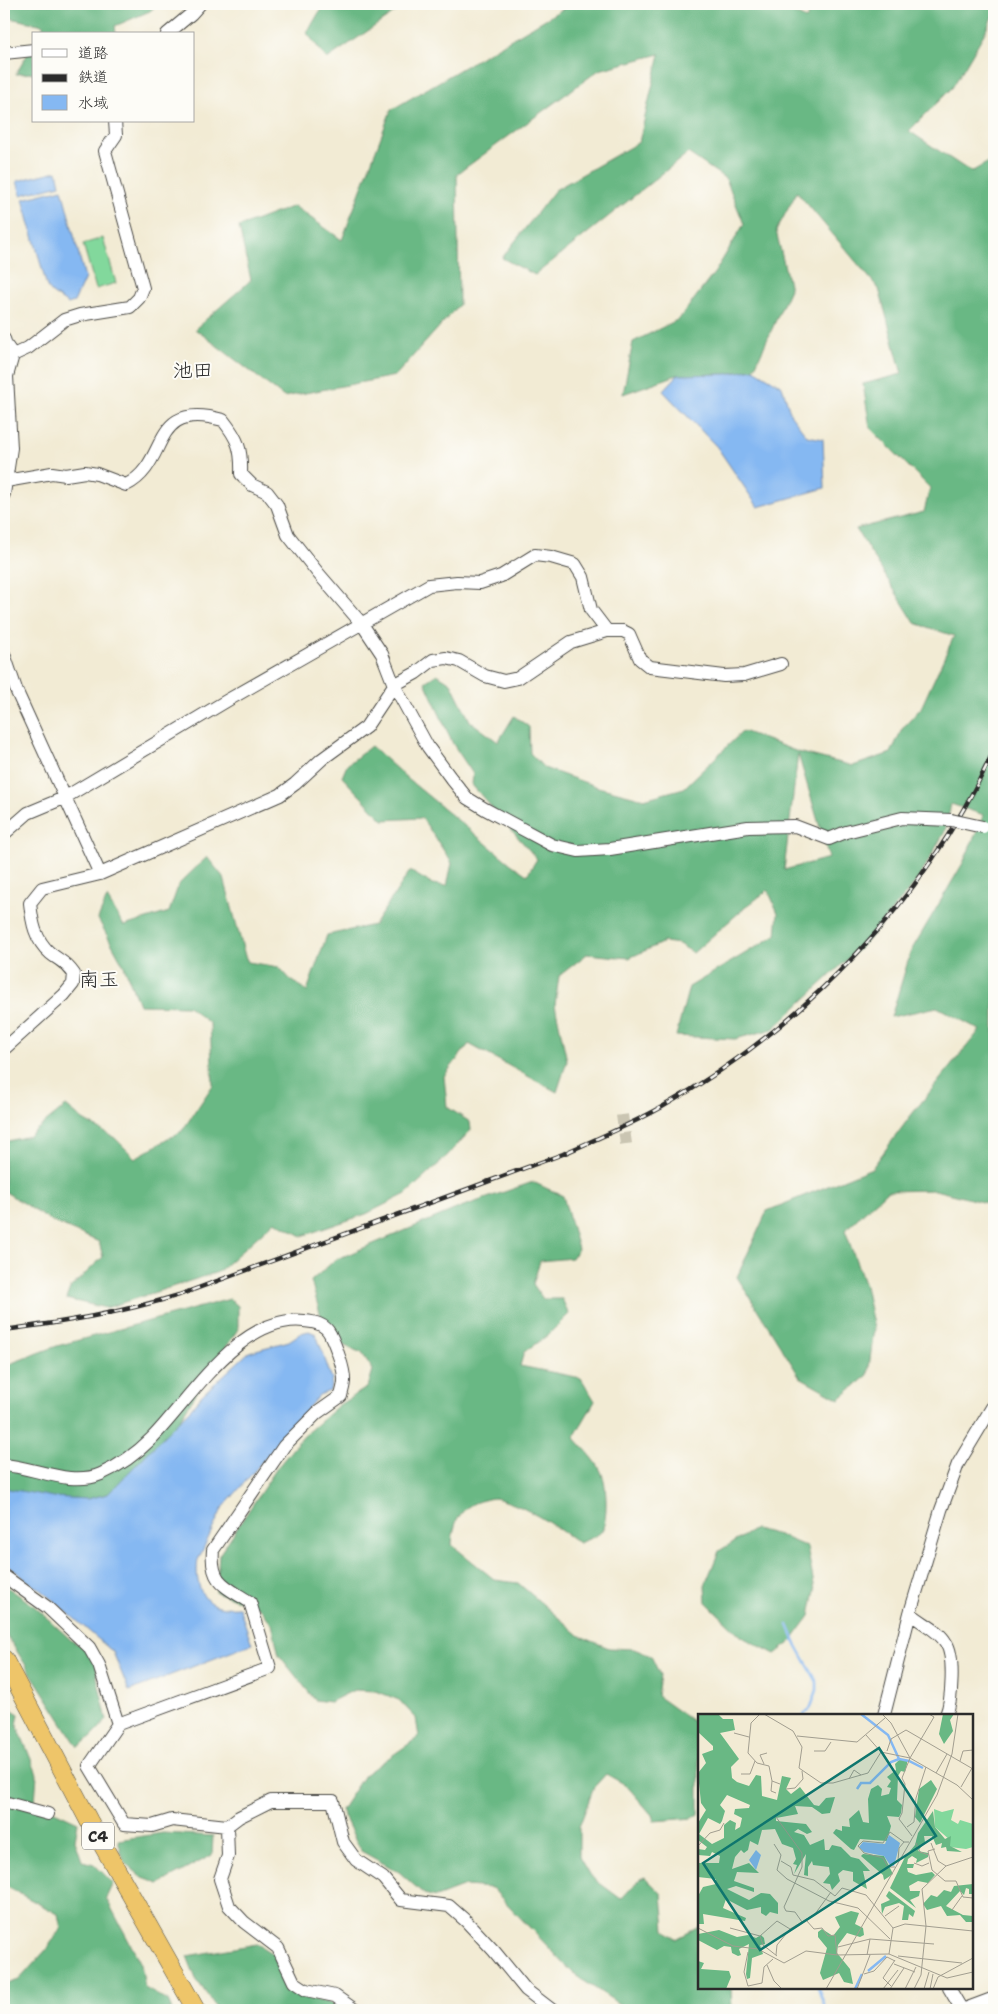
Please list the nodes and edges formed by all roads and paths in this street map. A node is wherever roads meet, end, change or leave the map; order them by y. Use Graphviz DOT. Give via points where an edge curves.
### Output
graph roads {
  1 [pos="200,4"];
  2 [pos="170,32"];
  3 [pos="32,50"];
  4 [pos="4,53"];
  5 [pos="115,122"];
  6 [pos="4,339"];
  7 [pos="13,355"];
  8 [pos="6,481"];
  9 [pos="4,494"];
  10 [pos="362,624"];
  11 [pos="607,631"];
  12 [pos="4,654"];
  13 [pos="780,664"];
  14 [pos="394,685"];
  15 [pos="64,798"];
  16 [pos="983,827"];
  17 [pos="4,834"];
  18 [pos="100,874"];
  19 [pos="4,1049"];
  20 [pos="994,1404"];
  21 [pos="4,1465"];
  22 [pos="4,1576"];
  23 [pos="910,1614"];
  24 [pos="4,1659"];
  25 [pos="884,1714"];
  26 [pos="946,1714"];
  27 [pos="118,1724"];
  28 [pos="4,1802"];
  29 [pos="48,1814"];
  30 [pos="227,1826"];
  31 [pos="950,1989"];
  32 [pos="994,1998"];
  33 [pos="196,2010"];
  34 [pos="355,2010"];
  35 [pos="552,2010"];
  36 [pos="962,2010"];
  1 -- 2 [label="street"];
  3 -- 4 [label="street"];
  5 -- 7 [label="street" via="116,135 105,151 143,288 139,298 130,307 64,320 28,348"];
  6 -- 7 [label="street"];
  7 -- 8 [label="street" via="7,376 11,448"];
  8 -- 9 [label="street"];
  8 -- 10 [label="street" via="52,473 85,472 126,486 142,473 165,433 180,418 191,414 223,420 234,434 242,454 241,474 252,485 267,492 277,505 288,535"];
  10 -- 11 [label="street" via="429,585 480,583 501,576 535,556 575,564 583,577 591,610"];
  10 -- 14 [label="street" via="382,654"];
  10 -- 15 [label="street"];
  11 -- 13 [label="street" via="629,634 640,659 650,667 724,676 744,675"];
  11 -- 14 [label="street" via="571,642 518,678 504,681 485,676 459,661 446,658 433,660"];
  12 -- 15 [label="street" via="17,692"];
  14 -- 16 [label="street, bridge" via="428,747 468,798 528,834 562,849 610,850 748,827 795,826 829,839 902,818 952,820"];
  14 -- 18 [label="street" via="366,727 280,795"];
  15 -- 17 [label="street" via="28,813"];
  15 -- 18 [label="street"];
  18 -- 19 [label="street" via="42,888 30,903 32,924 39,940 74,974 64,995"];
  20 -- 23 [label="street" via="958,1464"];
  21 -- 27 [label="street" via="70,1478 100,1474 150,1441 218,1363 235,1347 267,1327 291,1320 316,1322 327,1329 333,1340 344,1380 341,1396 317,1413 284,1446 213,1550 214,1575 220,1583 250,1602 270,1668"];
  22 -- 27 [label="street" via="47,1607 89,1647 99,1665"];
  23 -- 25 [label="street"];
  23 -- 26 [label="street" via="947,1643 951,1699"];
  24 -- 33 [label="highway, C4" via="89,1821"];
  27 -- 30 [label="street" via="89,1766 124,1824 152,1826 172,1820"];
  28 -- 29 [label="street"];
  30 -- 34 [label="street" via="228,1856 220,1879 229,1906 278,1948 294,1982 306,1990 335,1996"];
  30 -- 35 [label="street" via="271,1801 333,1801 343,1842 356,1860 383,1878 401,1900 449,1906 494,1951 526,1990"];
  31 -- 36 [label="street"];
  32 -- 36 [label="street"];
}
